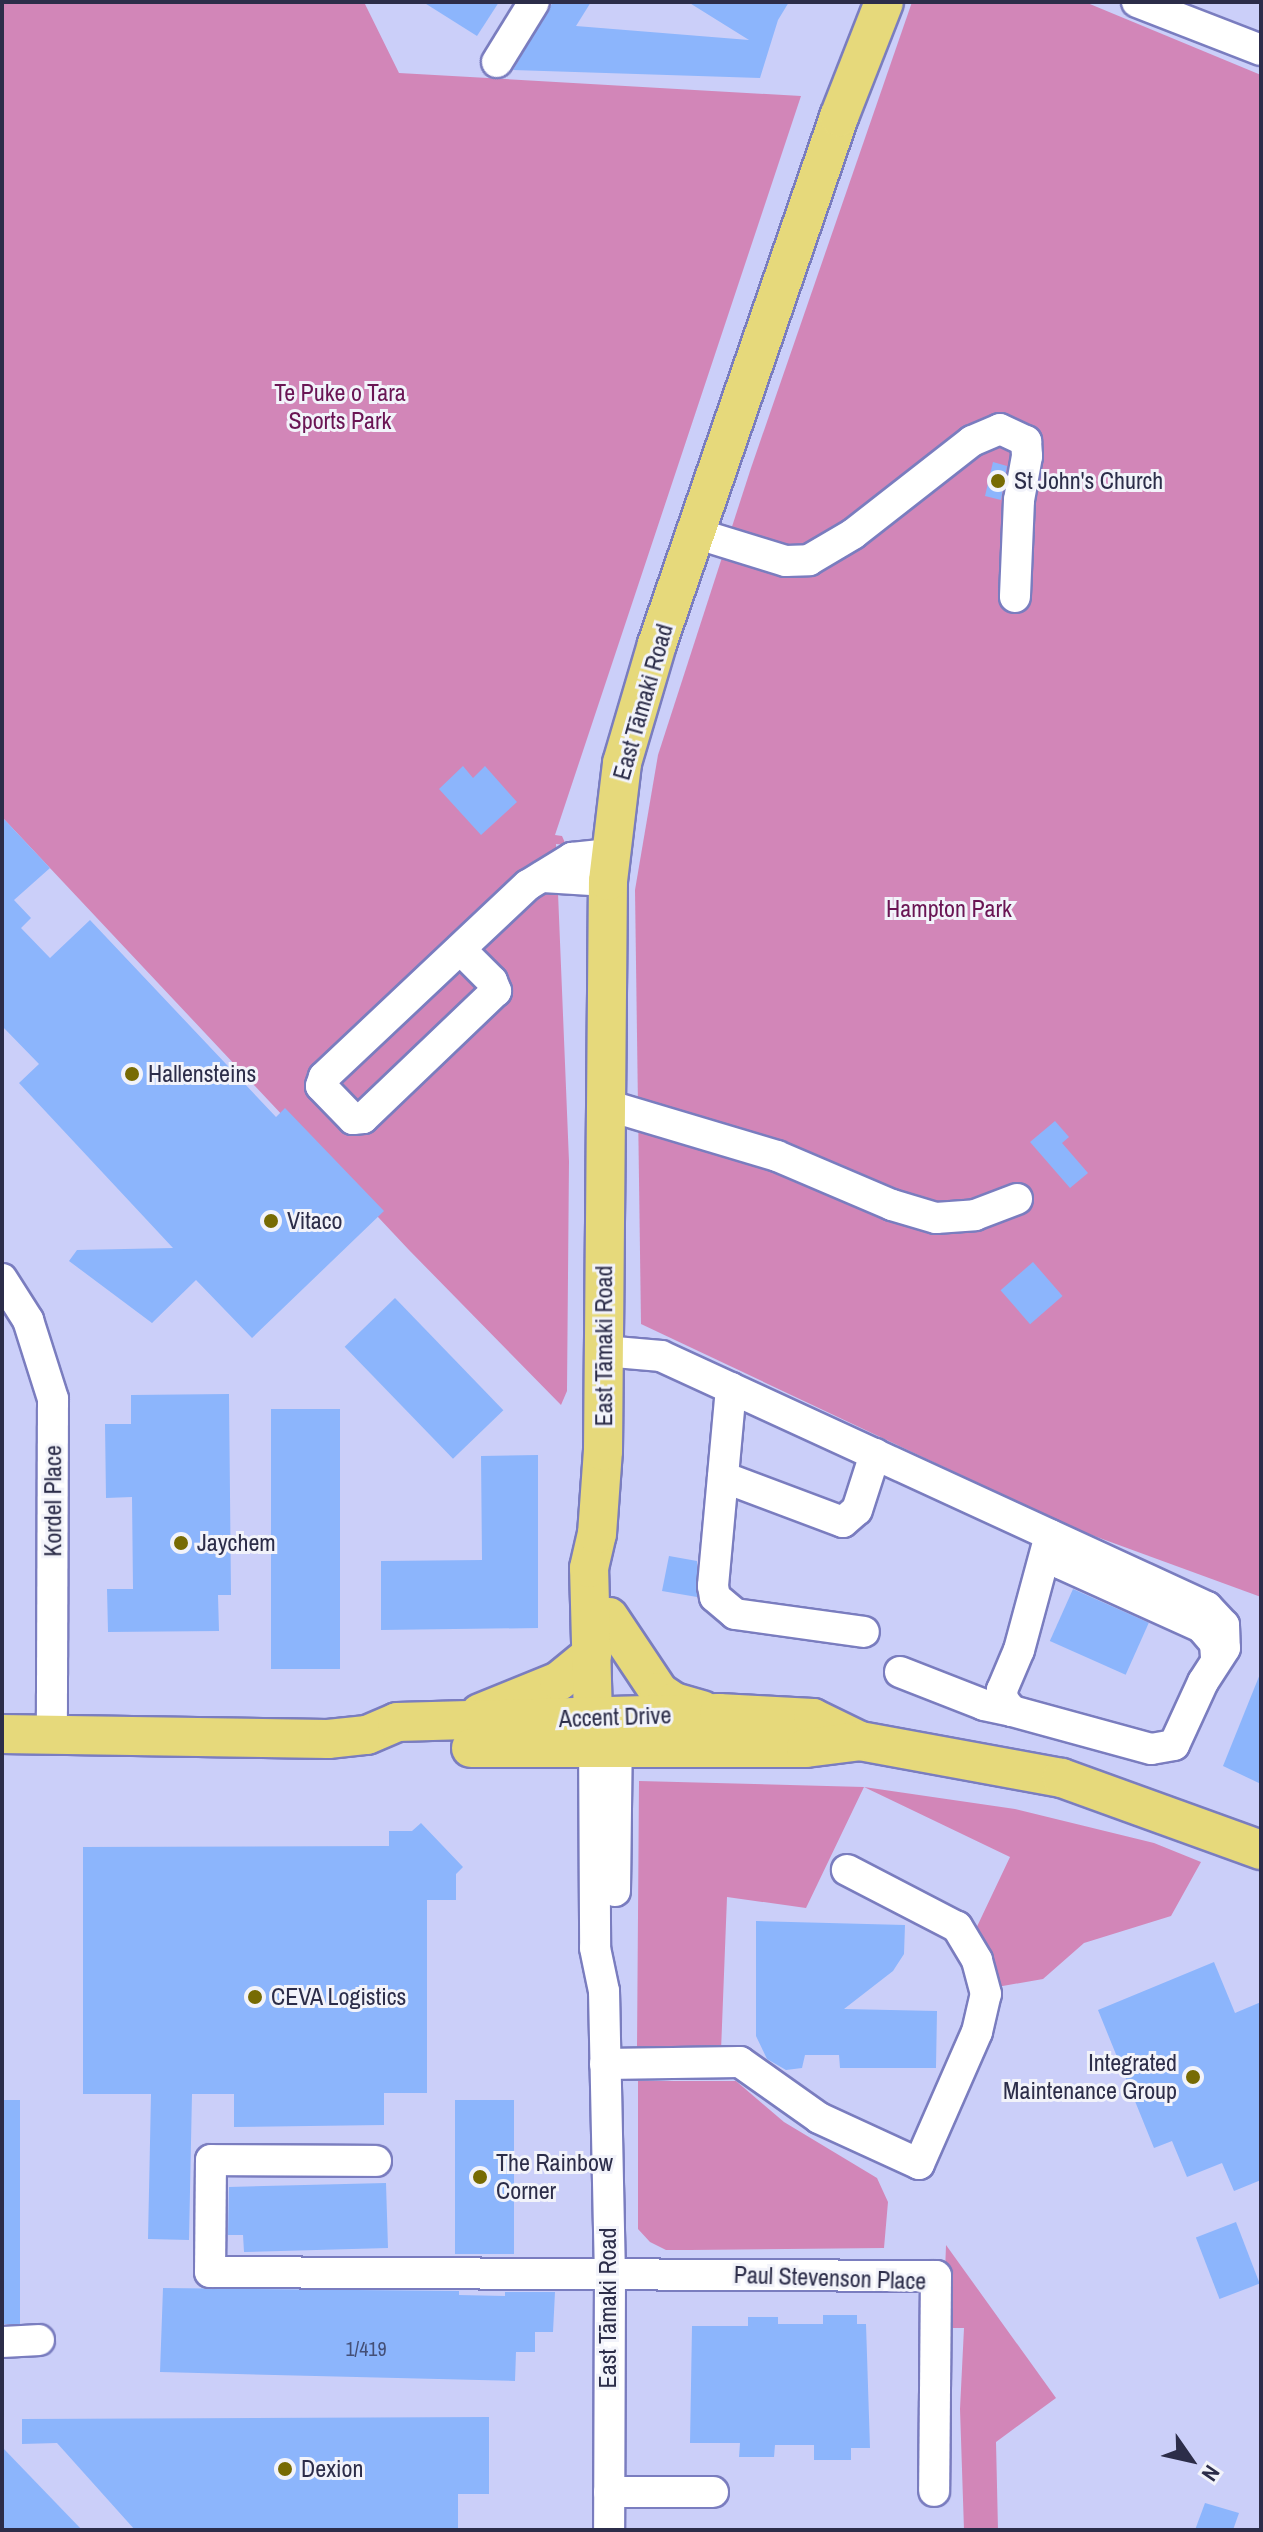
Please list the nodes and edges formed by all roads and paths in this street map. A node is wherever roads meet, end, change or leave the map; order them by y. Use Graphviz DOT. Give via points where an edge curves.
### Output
graph roads {
  1 [pos="534,2"];
  2 [pos="1137,2"];
  3 [pos="877,5"];
  4 [pos="1261,50"];
  5 [pos="497,62"];
  6 [pos="698,534"];
  7 [pos="1015,597"];
  8 [pos="609,867"];
  9 [pos="461,950"];
  10 [pos="606,1105"];
  11 [pos="1017,1199"];
  12 [pos="2,1279"];
  13 [pos="604,1351"];
  14 [pos="731,1388"];
  15 [pos="875,1454"];
  16 [pos="723,1477"];
  17 [pos="597,1534"];
  18 [pos="1050,1535"];
  19 [pos="609,1617"];
  20 [pos="864,1632"];
  21 [pos="592,1654"];
  22 [pos="900,1672"];
  23 [pos="1012,1711"];
  24 [pos="719,1713"];
  25 [pos="455,1723"];
  26 [pos="605,1733"];
  27 [pos="2,1734"];
  28 [pos="52,1735"];
  29 [pos="367,1735"];
  30 [pos="860,1741"];
  31 [pos="1261,1850"];
  32 [pos="847,1870"];
  33 [pos="605,2064"];
  34 [pos="376,2161"];
  35 [pos="610,2274"];
  36 [pos="39,2340"];
  37 [pos="2,2342"];
  38 [pos="934,2491"];
  39 [pos="609,2492"];
  40 [pos="713,2492"];
  41 [pos="609,2530"];
  1 -- 5 [label="street"];
  2 -- 4 [label="street"];
  3 -- 6 [label="main road, East Tāmaki Road"];
  6 -- 7 [label="street" via="786,561 809,560 853,534 972,441 1000,429 1026,441"];
  6 -- 8 [label="main road, East Tāmaki Road" via="657,644 622,763"];
  8 -- 9 [label="street" via="572,858 552,866"];
  8 -- 10 [label="main road, East Tāmaki Road"];
  9 -- 9 [label="street" via="496,991 363,1118 353,1119 324,1090 322,1081"];
  10 -- 11 [label="street" via="777,1156 936,1218 975,1215"];
  10 -- 13 [label="main road, East Tāmaki Road"];
  12 -- 28 [label="street, Kordel Place" via="28,1320 53,1399"];
  13 -- 14 [label="street" via="661,1356"];
  13 -- 17 [label="main road, East Tāmaki Road"];
  14 -- 15 [label="street"];
  14 -- 16 [label="street"];
  15 -- 16 [label="street" via="857,1510 843,1522"];
  15 -- 18 [label="street"];
  16 -- 20 [label="street" via="713,1586 720,1604 744,1616"];
  17 -- 19 [label="main road, East Tāmaki Road" via="607,1569"];
  17 -- 21 [label="main road, East Tāmaki Road" via="589,1568"];
  18 -- 23 [label="street" via="1019,1650 1002,1690"];
  18 -- 23 [label="street" via="1214,1612 1226,1636 1223,1653 1197,1693 1182,1735 1167,1748 1151,1749"];
  19 -- 24 [label="main road" via="659,1692 692,1709"];
  19 -- 26 [label="main road, East Tāmaki Road"];
  21 -- 25 [label="main road" via="559,1681"];
  21 -- 26 [label="main road, East Tāmaki Road"];
  22 -- 23 [label="street"];
  24 -- 26 [label="main road, Accent Drive"];
  24 -- 30 [label="main road, Accent Drive" via="813,1718"];
  25 -- 26 [label="main road, Accent Drive"];
  25 -- 29 [label="main road, Accent Drive" via="397,1722"];
  26 -- 29 [label="main road, Accent Drive" via="394,1748"];
  26 -- 30 [label="main road, Accent Drive" via="806,1748"];
  26 -- 33 [label="street, East Tāmaki Road" via="614,1947 604,1991"];
  27 -- 28 [label="main road, Accent Drive"];
  28 -- 29 [label="main road, Accent Drive"];
  30 -- 31 [label="main road, Accent Drive" via="1062,1778"];
  32 -- 33 [label="street" via="957,1927 977,1960 986,1994 977,2032 919,2164 819,2118 740,2062"];
  33 -- 35 [label="street, East Tāmaki Road"];
  34 -- 35 [label="street" via="211,2160 210,2272"];
  35 -- 38 [label="street, Paul Stevenson Place" via="936,2276"];
  35 -- 39 [label="street, East Tāmaki Road"];
  36 -- 37 [label="street"];
  39 -- 40 [label="street"];
  39 -- 41 [label="street, East Tāmaki Road"];
}
